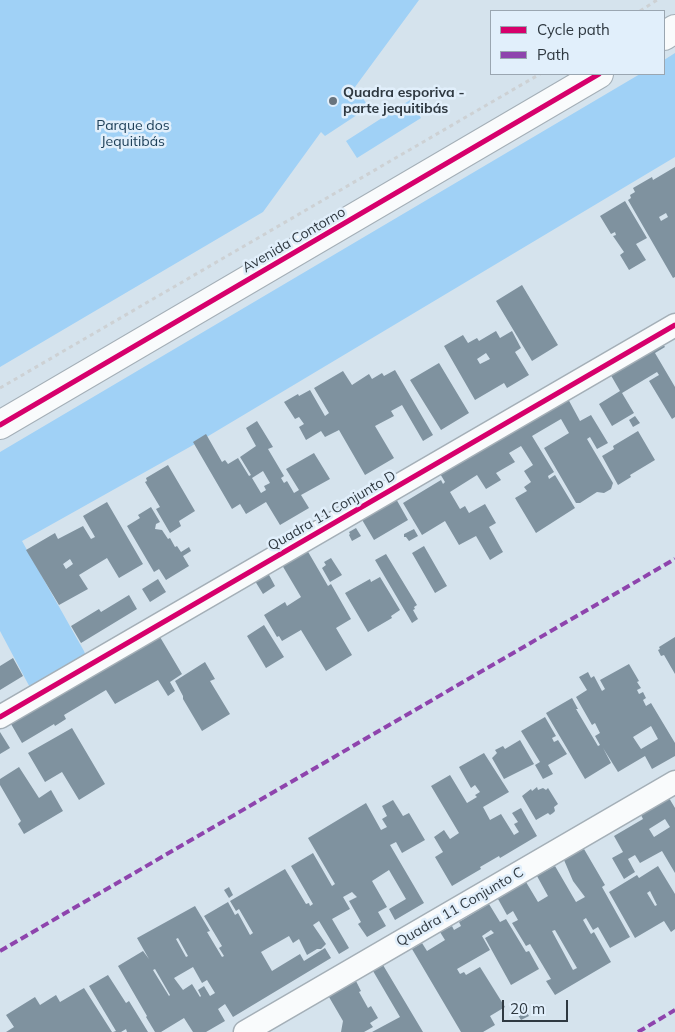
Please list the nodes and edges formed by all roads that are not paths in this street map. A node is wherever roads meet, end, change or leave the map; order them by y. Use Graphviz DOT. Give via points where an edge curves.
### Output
graph roads {
  1 [pos="597,75"];
  2 [pos="675,325"];
  3 [pos="0,425"];
  4 [pos="0,717"];
  5 [pos="675,782"];
  6 [pos="245,1032"];
  1 -- 3 [label="main road, Avenida Contorno"];
  2 -- 4 [label="street, Quadra 11 Conjunto D"];
  5 -- 6 [label="street, Quadra 11 Conjunto C"];
}
